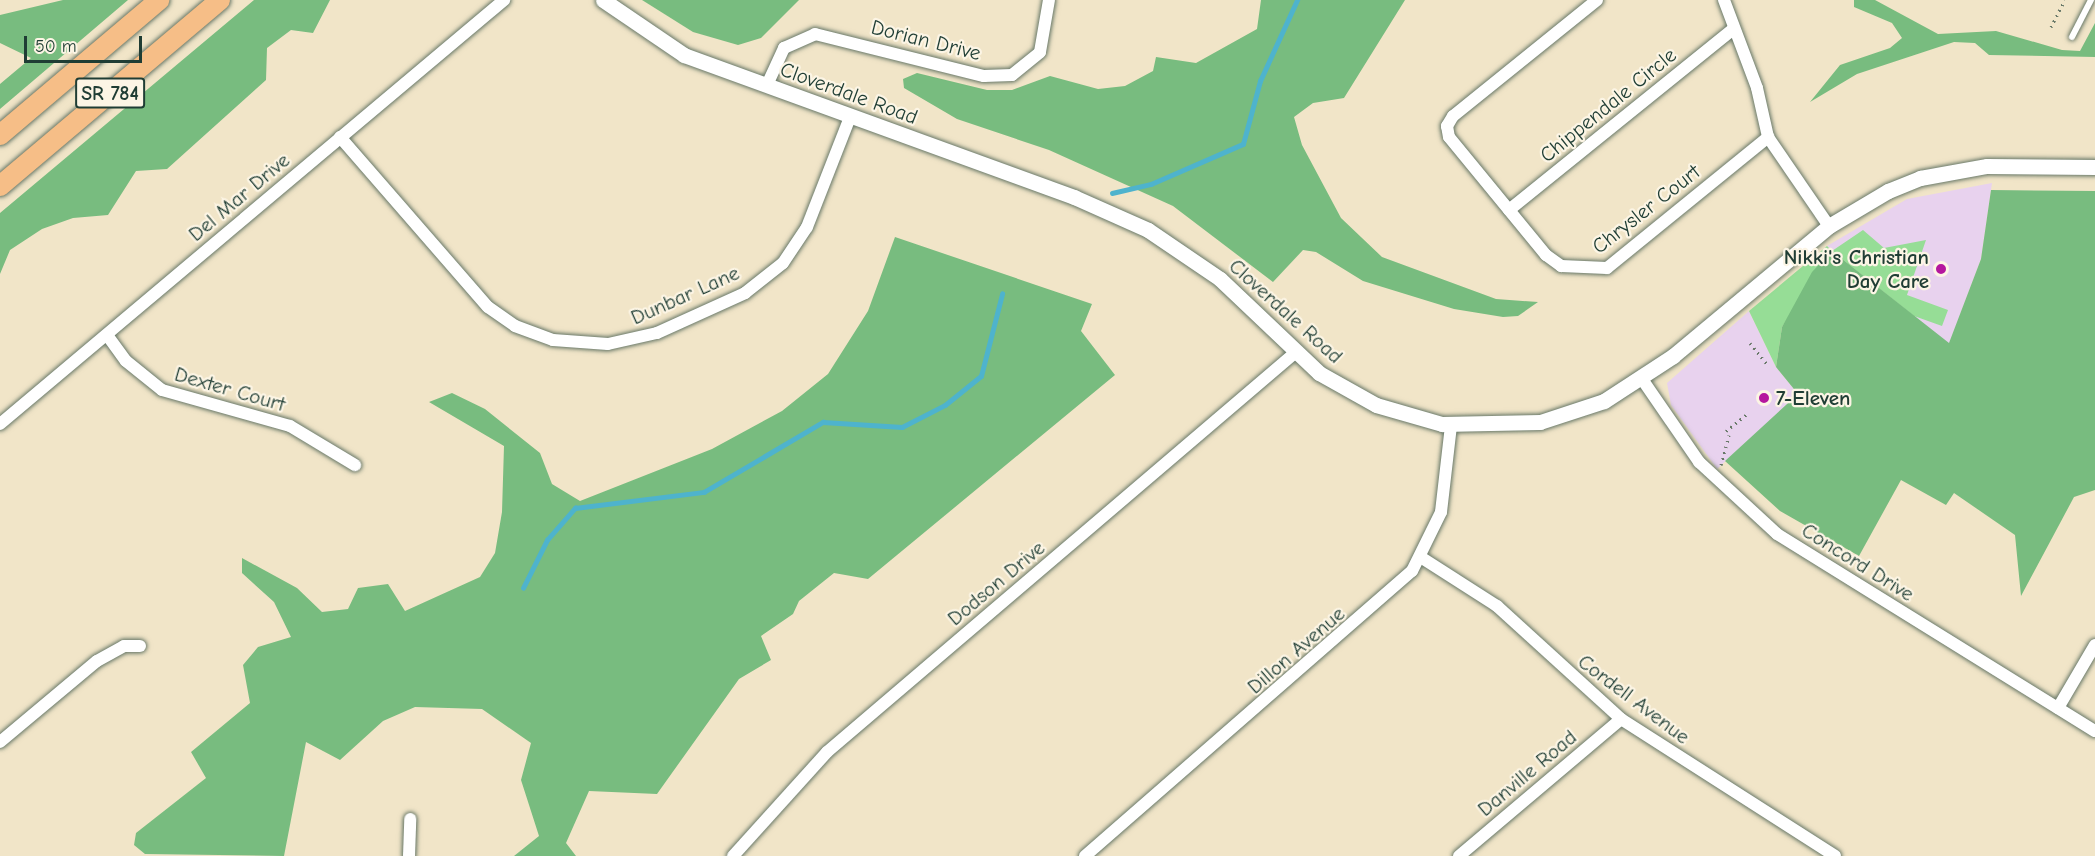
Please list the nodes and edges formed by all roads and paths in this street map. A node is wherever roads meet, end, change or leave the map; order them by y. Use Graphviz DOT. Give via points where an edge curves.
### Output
graph roads {
  1 [pos="159,0"];
  2 [pos="220,0"];
  3 [pos="504,0"];
  4 [pos="603,0"];
  5 [pos="1049,0"];
  6 [pos="1597,0"];
  7 [pos="1724,0"];
  8 [pos="2065,0"];
  9 [pos="2091,0"];
  10 [pos="2051,27"];
  11 [pos="1732,30"];
  12 [pos="2072,37"];
  13 [pos="767,85"];
  14 [pos="850,117"];
  15 [pos="0,135"];
  16 [pos="340,137"];
  17 [pos="1768,137"];
  18 [pos="2095,167"];
  19 [pos="0,186"];
  20 [pos="1509,210"];
  21 [pos="1829,226"];
  22 [pos="107,335"];
  23 [pos="1750,343"];
  24 [pos="1296,352"];
  25 [pos="1768,365"];
  26 [pos="1642,379"];
  27 [pos="1747,414"];
  28 [pos="0,424"];
  29 [pos="1451,424"];
  30 [pos="1726,431"];
  31 [pos="1729,435"];
  32 [pos="355,465"];
  33 [pos="1721,468"];
  34 [pos="1422,558"];
  35 [pos="2095,645"];
  36 [pos="140,646"];
  37 [pos="2058,708"];
  38 [pos="1621,719"];
  39 [pos="2095,731"];
  40 [pos="0,742"];
  41 [pos="410,819"];
  42 [pos="409,856"];
  43 [pos="733,856"];
  44 [pos="1085,856"];
  45 [pos="1459,856"];
  46 [pos="1835,856"];
  1 -- 15 [label="main road, SR 784"];
  2 -- 19 [label="main road, SR 784"];
  3 -- 16 [label="street, Del Mar Drive"];
  4 -- 13 [label="street, Cloverdale Road" via="684,55"];
  5 -- 13 [label="street, Dorian Drive" via="1040,52 1012,75 984,76 815,34 784,48"];
  6 -- 20 [label="street, Chrysler Court" via="1453,116 1449,137"];
  7 -- 11 [label="street"];
  8 -- 10 [label="path"];
  9 -- 12 [label="lane"];
  11 -- 17 [label="street" via="1757,88"];
  11 -- 20 [label="street, Chippendale Circle"];
  13 -- 14 [label="street, Cloverdale Road"];
  14 -- 16 [label="street, Dunbar Lane" via="807,227 783,263 745,292 657,333 608,344 537,335 488,307"];
  14 -- 24 [label="street, Cloverdale Road" via="1074,197 1148,230 1220,279"];
  16 -- 22 [label="street, Del Mar Drive"];
  17 -- 20 [label="street, Chrysler Court" via="1607,268 1561,266"];
  17 -- 21 [label="street"];
  18 -- 21 [label="street, Cloverdale Road" via="1953,170 1888,190"];
  21 -- 26 [label="street, Cloverdale Road"];
  22 -- 28 [label="street, Del Mar Drive"];
  22 -- 32 [label="street, Dexter Court" via="126,361 162,390 290,426"];
  23 -- 25 [label="path"];
  24 -- 29 [label="street, Cloverdale Road" via="1319,373 1376,405"];
  24 -- 43 [label="street, Dodson Drive" via="827,752"];
  26 -- 29 [label="street, Cloverdale Road" via="1604,401 1540,422"];
  26 -- 37 [label="street, Concord Drive" via="1699,462 1777,534"];
  27 -- 30 [label="path"];
  29 -- 34 [label="street, Dillon Avenue" via="1441,512"];
  31 -- 33 [label="path"];
  34 -- 38 [label="street, Cordell Avenue" via="1497,606"];
  34 -- 44 [label="street, Dillon Avenue" via="1396,590"];
  35 -- 37 [label="street"];
  36 -- 40 [label="street" via="124,646 97,661"];
  37 -- 39 [label="street, Concord Drive"];
  38 -- 45 [label="street, Danville Road"];
  38 -- 46 [label="street, Cordell Avenue"];
  41 -- 42 [label="street"];
}
